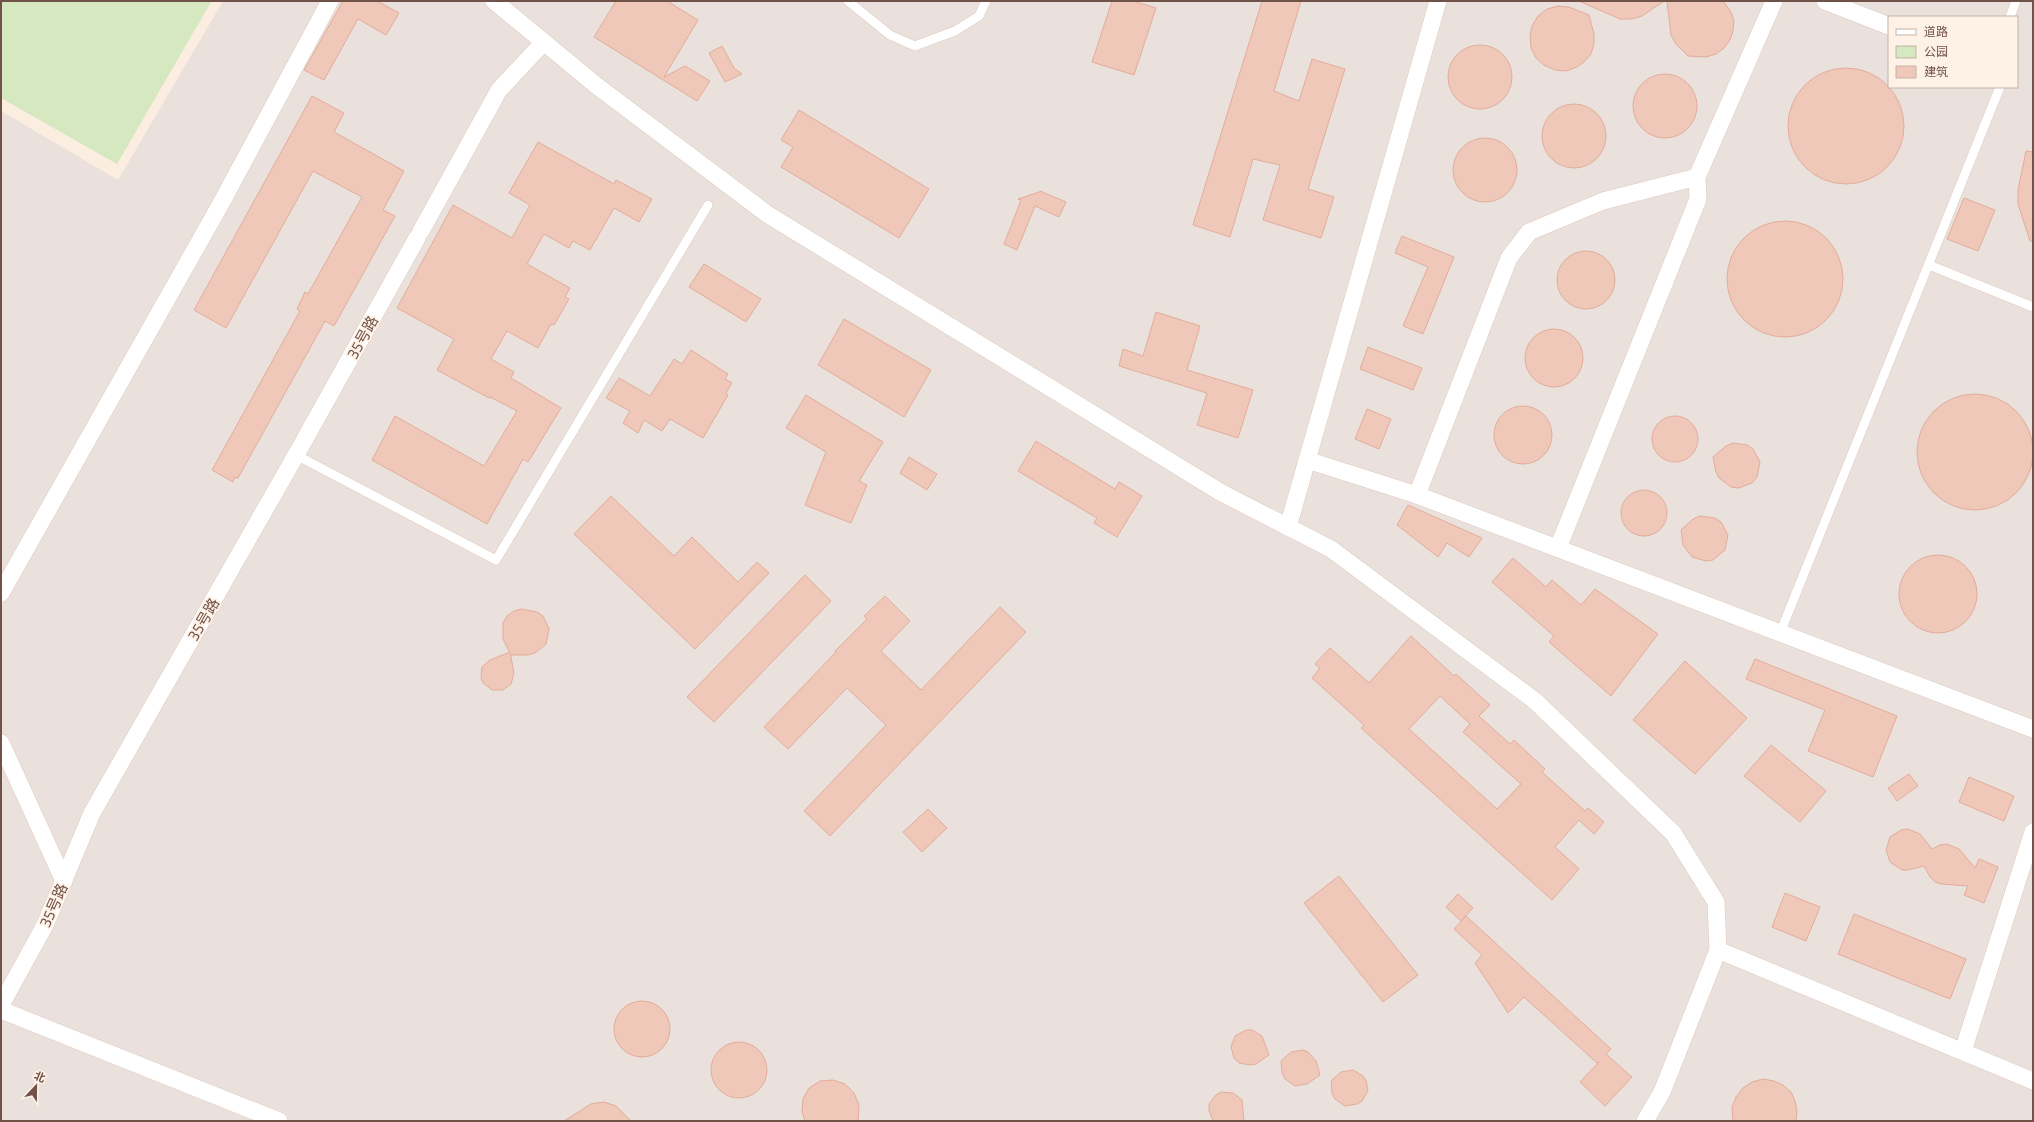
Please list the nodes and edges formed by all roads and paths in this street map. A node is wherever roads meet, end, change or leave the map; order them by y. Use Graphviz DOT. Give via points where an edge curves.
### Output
graph roads {
  1 [pos="330,1"];
  2 [pos="848,1"];
  3 [pos="986,1"];
  4 [pos="1438,1"];
  5 [pos="1774,1"];
  6 [pos="1825,1"];
  7 [pos="2016,1"];
  8 [pos="502,4"];
  9 [pos="2010,16"];
  10 [pos="1888,26"];
  11 [pos="543,43"];
  12 [pos="2000,88"];
  13 [pos="1697,177"];
  14 [pos="708,205"];
  15 [pos="1929,265"];
  16 [pos="2033,307"];
  17 [pos="296,455"];
  18 [pos="1307,460"];
  19 [pos="1417,495"];
  20 [pos="1288,527"];
  21 [pos="1558,548"];
  22 [pos="1,593"];
  23 [pos="1780,633"];
  24 [pos="2033,729"];
  25 [pos="1,743"];
  26 [pos="2033,832"];
  27 [pos="64,881"];
  28 [pos="1718,950"];
  29 [pos="1,1005"];
  30 [pos="1,1010"];
  31 [pos="1963,1051"];
  32 [pos="2033,1081"];
  33 [pos="272,1120"];
  34 [pos="1645,1121"];
  1 -- 22 [label="street" via="219,207"];
  2 -- 3 [label="lane" via="890,35 915,46 930,42 979,16"];
  4 -- 18 [label="street"];
  5 -- 13 [label="street"];
  6 -- 10 [label="street"];
  7 -- 9 [label="lane"];
  8 -- 11 [label="street"];
  11 -- 17 [label="street, 35号路" via="499,90"];
  11 -- 20 [label="street" via="767,214 1220,492"];
  12 -- 15 [label="lane"];
  13 -- 19 [label="street" via="1603,201 1529,232 1510,258"];
  13 -- 21 [label="street" via="1698,199"];
  14 -- 17 [label="lane" via="496,560"];
  15 -- 16 [label="lane"];
  15 -- 23 [label="lane"];
  17 -- 27 [label="street, 35号路" via="92,813"];
  18 -- 19 [label="street"];
  18 -- 20 [label="street"];
  19 -- 21 [label="street"];
  20 -- 28 [label="street" via="1331,549 1534,700 1673,833 1716,902"];
  21 -- 23 [label="street"];
  23 -- 24 [label="street"];
  25 -- 27 [label="street"];
  26 -- 31 [label="street"];
  27 -- 29 [label="street, 35号路" via="45,925"];
  28 -- 31 [label="street"];
  28 -- 34 [label="street" via="1662,1092"];
  30 -- 33 [label="street"];
  31 -- 32 [label="street"];
}
